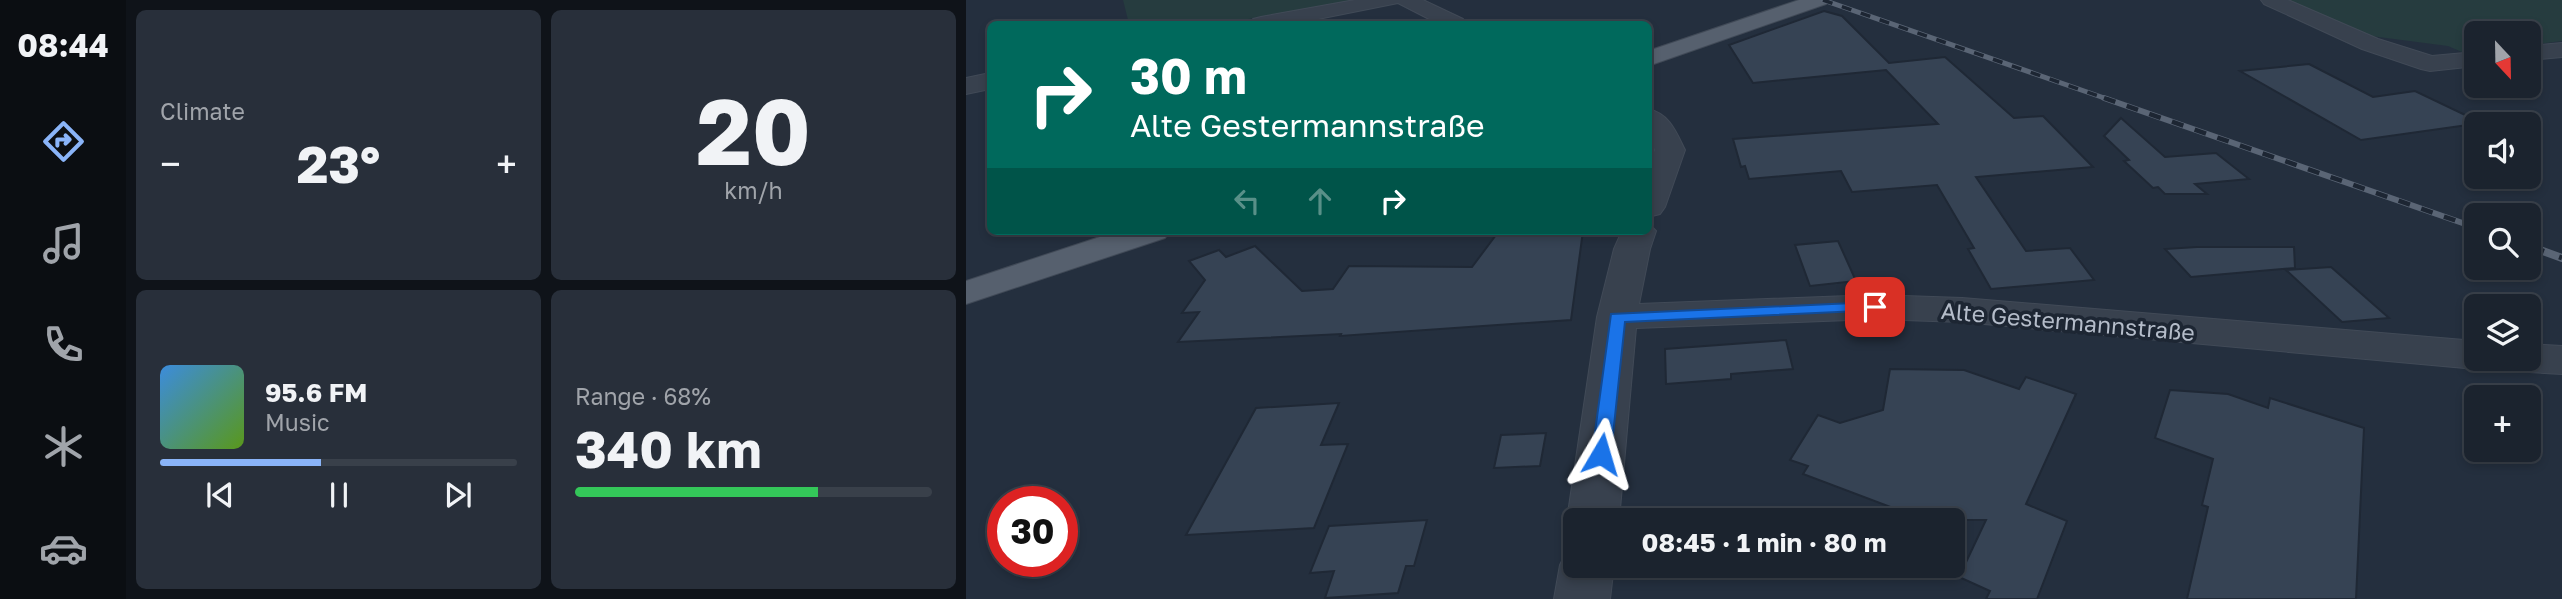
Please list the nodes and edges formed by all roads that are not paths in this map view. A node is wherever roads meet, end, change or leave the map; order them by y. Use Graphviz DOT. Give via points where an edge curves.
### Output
graph roads {
  1 [pos="1389,0"];
  2 [pos="1406,0"];
  3 [pos="1819,0"];
  4 [pos="2271,0"];
  5 [pos="1277,21"];
  6 [pos="1449,21"];
  7 [pos="2562,50"];
  8 [pos="2541,52"];
  9 [pos="1652,59"];
  10 [pos="2464,60"];
  11 [pos="987,82"];
  12 [pos="966,86"];
  13 [pos="1652,120"];
  14 [pos="1652,197"];
  15 [pos="1141,235"];
  16 [pos="1637,235"];
  17 [pos="966,293"];
  18 [pos="1617,317"];
  19 [pos="2464,354"];
  20 [pos="2541,359"];
  21 [pos="2562,360"];
  22 [pos="1594,508"];
  23 [pos="1585,578"];
  24 [pos="1582,599"];
  1 -- 5 [label="street"];
  2 -- 6 [label="street"];
  3 -- 9 [label="main road"];
  4 -- 10 [label="street" via="2370,44 2430,64"];
  7 -- 8 [label="street"];
  11 -- 12 [label="street"];
  13 -- 14 [label="street" via="1670,150"];
  15 -- 17 [label="main road"];
  16 -- 18 [label="street"];
  18 -- 19 [label="street, Alte Gestermannstraße" via="1875,307 1962,310"];
  18 -- 22 [label="street"];
  20 -- 21 [label="street"];
  23 -- 24 [label="street"];
}
